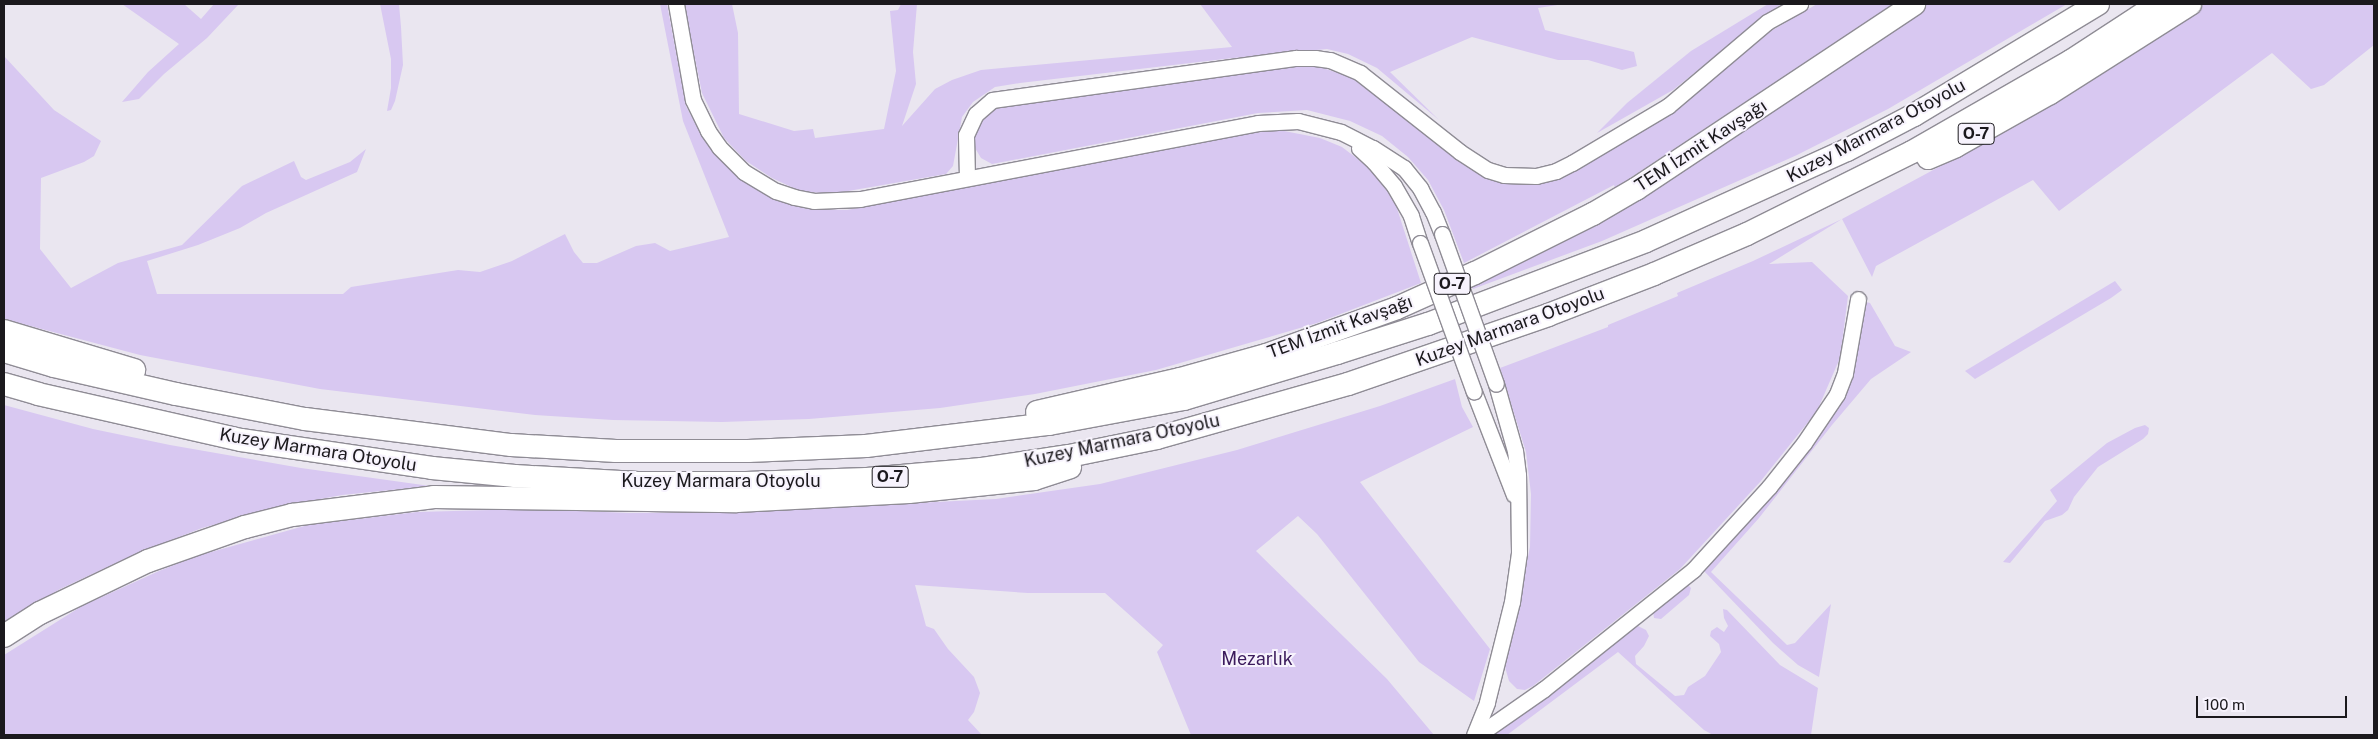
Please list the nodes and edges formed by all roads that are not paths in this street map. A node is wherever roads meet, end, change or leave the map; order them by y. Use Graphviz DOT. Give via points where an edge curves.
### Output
graph roads {
  1 [pos="676,4"];
  2 [pos="1800,4"];
  3 [pos="1914,4"];
  4 [pos="2098,4"];
  5 [pos="2158,4"];
  6 [pos="2190,4"];
  7 [pos="1341,132"];
  8 [pos="967,177"];
  9 [pos="1747,234"];
  10 [pos="1858,299"];
  11 [pos="4,331"];
  12 [pos="4,351"];
  13 [pos="4,384"];
  14 [pos="305,419"];
  15 [pos="1157,438"];
  16 [pos="935,439"];
  17 [pos="1518,506"];
  18 [pos="4,636"];
  19 [pos="1476,735"];
  1 -- 8 [label="street" via="689,83 700,116 730,159 761,182 794,198 838,202"];
  2 -- 8 [label="street" via="1767,22 1668,106 1572,163 1536,176 1504,175 1488,170 1460,152 1360,73 1330,60 1315,58 1277,60 992,100 976,114 966,135"];
  3 -- 16 [label="highway, TEM İzmit Kavşağı / O-7" via="1636,189 1558,232 1449,285 1397,308 1266,355"];
  4 -- 16 [label="highway, Kuzey Marmara Otoyolu / O-7" via="1914,115 1847,150 1654,238 1428,324 1184,399 1049,424"];
  5 -- 9 [label="highway, Kuzey Marmara Otoyolu / O-7" via="2071,61 1912,152"];
  6 -- 9 [label="highway, O-7" via="2050,92 1956,146"];
  7 -- 8 [label="street" via="1298,120 1280,120"];
  7 -- 17 [label="street, bridge" via="1374,162 1394,186 1411,216"];
  7 -- 17 [label="street, bridge" via="1404,168 1429,204 1496,384 1515,451"];
  9 -- 15 [label="highway, Kuzey Marmara Otoyolu / O-7" via="1548,315 1471,342 1348,384"];
  10 -- 19 [label="street" via="1845,374 1837,394 1769,487 1693,570 1544,689"];
  11 -- 14 [label="highway"];
  12 -- 14 [label="highway, Kuzey Marmara Otoyolu / O-7" via="54,366"];
  13 -- 15 [label="highway, Kuzey Marmara Otoyolu / O-7" via="250,442 432,468 638,483 866,479 1069,456"];
  14 -- 16 [label="highway, Kuzey Marmara Otoyolu / O-7" via="512,445 616,451 748,451 866,446"];
  15 -- 18 [label="highway" via="1034,479 909,492 737,501 434,497 292,515 148,561 40,613"];
  17 -- 19 [label="street" via="1519,552 1512,602"];
}
